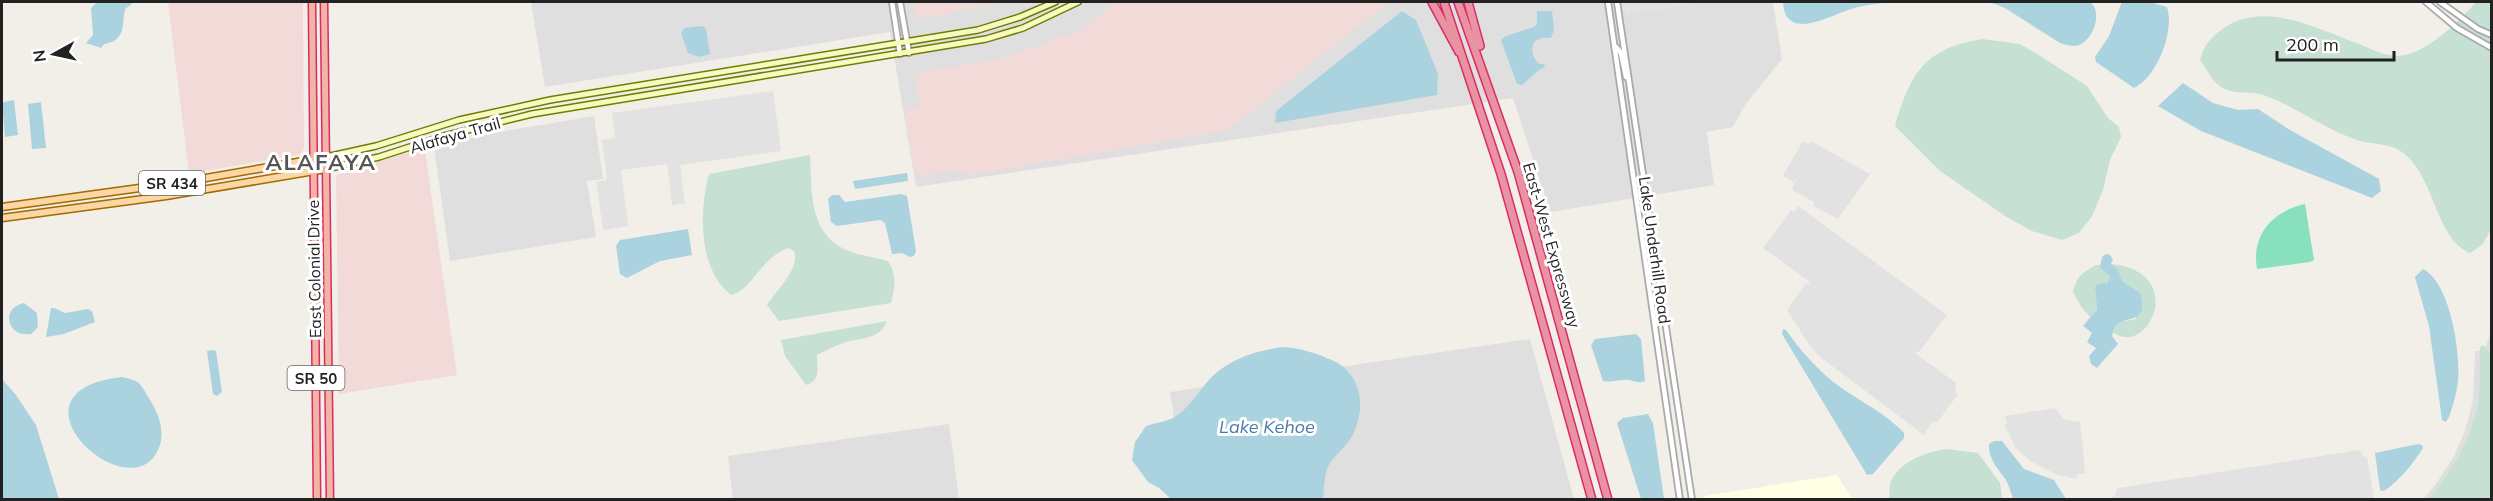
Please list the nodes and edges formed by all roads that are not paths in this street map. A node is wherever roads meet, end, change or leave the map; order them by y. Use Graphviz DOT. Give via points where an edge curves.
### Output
graph roads {
  1 [pos="312,2"];
  2 [pos="324,2"];
  3 [pos="892,2"];
  4 [pos="900,2"];
  5 [pos="1055,2"];
  6 [pos="1078,2"];
  7 [pos="1432,2"];
  8 [pos="1444,2"];
  9 [pos="1458,2"];
  10 [pos="1468,2"];
  11 [pos="1608,2"];
  12 [pos="1617,2"];
  13 [pos="2426,2"];
  14 [pos="2440,2"];
  15 [pos="2492,35"];
  16 [pos="907,42"];
  17 [pos="899,43"];
  18 [pos="1615,46"];
  19 [pos="2492,48"];
  20 [pos="909,53"];
  21 [pos="900,54"];
  22 [pos="1468,70"];
  23 [pos="1485,72"];
  24 [pos="1630,88"];
  25 [pos="477,116"];
  26 [pos="438,126"];
  27 [pos="472,129"];
  28 [pos="423,130"];
  29 [pos="427,141"];
  30 [pos="412,146"];
  31 [pos="326,157"];
  32 [pos="314,159"];
  33 [pos="326,169"];
  34 [pos="314,171"];
  35 [pos="183,182"];
  36 [pos="83,196"];
  37 [pos="166,196"];
  38 [pos="68,198"];
  39 [pos="2,207"];
  40 [pos="69,209"];
  41 [pos="54,211"];
  42 [pos="2,218"];
  43 [pos="317,500"];
  44 [pos="330,500"];
  45 [pos="1592,500"];
  46 [pos="1608,500"];
  47 [pos="1680,500"];
  48 [pos="1692,500"];
  1 -- 32 [label="highway, East Colonial Drive / SR 50"];
  2 -- 31 [label="highway, East Colonial Drive / SR 50"];
  3 -- 17 [label="street"];
  4 -- 16 [label="street"];
  5 -- 16 [label="main road, Alafaya Trail" via="991,27"];
  6 -- 20 [label="main road, Alafaya Trail" via="1001,36"];
  7 -- 22 [label="highway"];
  8 -- 22 [label="highway, East-West Expressway"];
  9 -- 23 [label="highway, East-West Expressway"];
  10 -- 23 [label="highway"];
  11 -- 18 [label="street, Lake Underhill Road"];
  12 -- 24 [label="street, Lake Underhill Road"];
  13 -- 19 [label="street" via="2457,28"];
  14 -- 15 [label="street"];
  16 -- 17 [label="main road, Alafaya Trail"];
  16 -- 20 [label="street"];
  17 -- 21 [label="street"];
  17 -- 25 [label="main road, Alafaya Trail" via="575,95"];
  18 -- 24 [label="street" via="1621,53"];
  18 -- 47 [label="street, Lake Underhill Road"];
  20 -- 21 [label="main road, Alafaya Trail"];
  21 -- 27 [label="main road, Alafaya Trail" via="577,106"];
  22 -- 45 [label="highway, East-West Expressway"];
  23 -- 46 [label="highway, East-West Expressway" via="1523,189"];
  24 -- 48 [label="street, Lake Underhill Road"];
  25 -- 26 [label="main road, Alafaya Trail"];
  25 -- 27 [label="main road"];
  26 -- 28 [label="main road, Alafaya Trail"];
  26 -- 29 [label="main road"];
  27 -- 29 [label="main road, Alafaya Trail"];
  28 -- 30 [label="main road" via="422,137"];
  28 -- 31 [label="main road, Alafaya Trail" via="370,148"];
  29 -- 30 [label="main road, Alafaya Trail"];
  30 -- 33 [label="main road, Alafaya Trail"];
  31 -- 32 [label="main road, Alafaya Trail / SR 434"];
  31 -- 33 [label="highway, East Colonial Drive / SR 50"];
  32 -- 34 [label="highway, East Colonial Drive / SR 50"];
  32 -- 35 [label="main road, Alafaya Trail / SR 434"];
  33 -- 34 [label="main road, Alafaya Trail / SR 434"];
  33 -- 44 [label="highway, East Colonial Drive / SR 50"];
  34 -- 37 [label="main road, Alafaya Trail / SR 434"];
  34 -- 43 [label="highway, East Colonial Drive / SR 50"];
  35 -- 36 [label="main road, Alafaya Trail / SR 434"];
  35 -- 37 [label="main road"];
  36 -- 38 [label="main road, Alafaya Trail / SR 434"];
  36 -- 40 [label="main road"];
  37 -- 40 [label="main road, Alafaya Trail / SR 434"];
  38 -- 39 [label="main road, Alafaya Trail / SR 434"];
  38 -- 41 [label="main road"];
  40 -- 41 [label="main road, Alafaya Trail / SR 434"];
  41 -- 42 [label="main road, Alafaya Trail / SR 434"];
}
